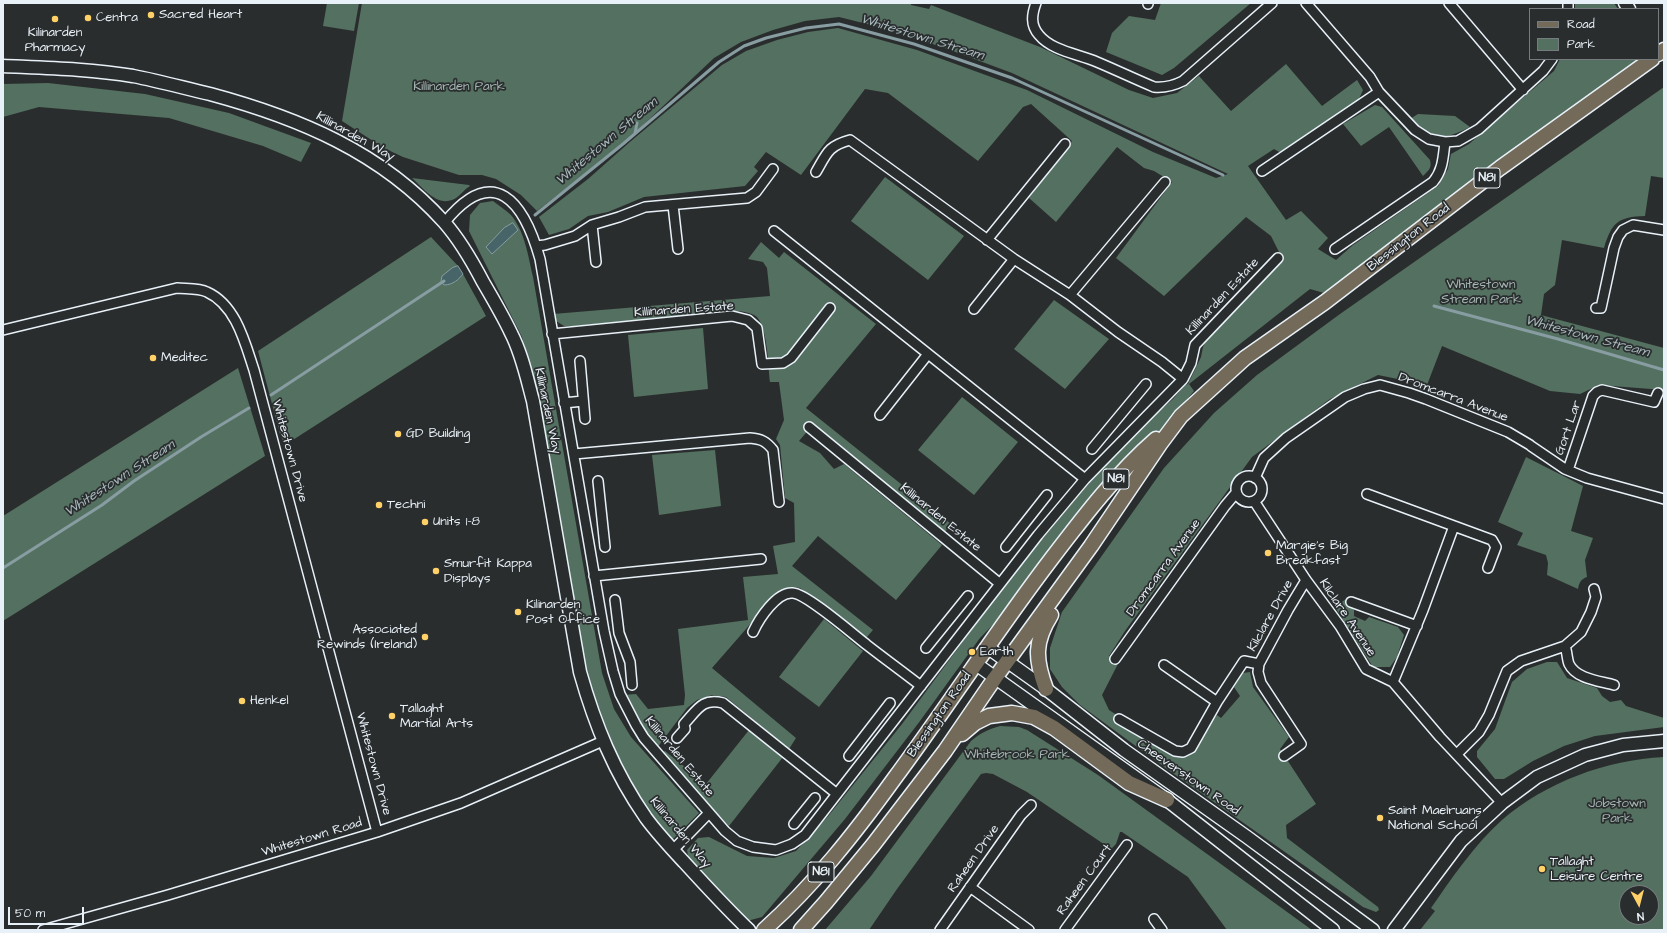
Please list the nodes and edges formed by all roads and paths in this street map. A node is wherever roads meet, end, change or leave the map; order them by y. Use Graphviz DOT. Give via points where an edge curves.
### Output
graph roads {
  1 [pos="1036,3"];
  2 [pos="1272,3"];
  3 [pos="1306,3"];
  4 [pos="1449,3"];
  5 [pos="1551,60"];
  6 [pos="1648,60"];
  7 [pos="3,66"];
  8 [pos="1523,90"];
  9 [pos="1379,92"];
  10 [pos="1445,142"];
  11 [pos="1065,144"];
  12 [pos="773,169"];
  13 [pos="1262,171"];
  14 [pos="816,172"];
  15 [pos="1165,182"];
  16 [pos="673,204"];
  17 [pos="445,222"];
  18 [pos="592,225"];
  19 [pos="1664,230"];
  20 [pos="774,231"];
  21 [pos="987,240"];
  22 [pos="536,246"];
  23 [pos="678,249"];
  24 [pos="1335,249"];
  25 [pos="1278,258"];
  26 [pos="1014,259"];
  27 [pos="596,262"];
  28 [pos="1070,295"];
  29 [pos="830,308"];
  30 [pos="1596,308"];
  31 [pos="974,309"];
  32 [pos="3,330"];
  33 [pos="552,334"];
  34 [pos="928,354"];
  35 [pos="580,361"];
  36 [pos="1183,379"];
  37 [pos="1146,384"];
  38 [pos="1658,393"];
  39 [pos="583,401"];
  40 [pos="564,403"];
  41 [pos="880,415"];
  42 [pos="585,420"];
  43 [pos="1125,424"];
  44 [pos="1174,424"];
  45 [pos="809,427"];
  46 [pos="1092,449"];
  47 [pos="574,454"];
  48 [pos="1568,470"];
  49 [pos="1255,478"];
  50 [pos="1085,480"];
  51 [pos="598,481"];
  52 [pos="1236,493"];
  53 [pos="1367,494"];
  54 [pos="1046,495"];
  55 [pos="1664,498"];
  56 [pos="1254,500"];
  57 [pos="779,502"];
  58 [pos="602,522"];
  59 [pos="1025,523"];
  60 [pos="585,524"];
  61 [pos="1454,526"];
  62 [pos="1038,535"];
  63 [pos="1091,546"];
  64 [pos="605,547"];
  65 [pos="1006,547"];
  66 [pos="761,559"];
  67 [pos="1488,568"];
  68 [pos="594,576"];
  69 [pos="1306,580"];
  70 [pos="999,583"];
  71 [pos="1594,589"];
  72 [pos="968,596"];
  73 [pos="615,600"];
  74 [pos="1351,602"];
  75 [pos="1417,626"];
  76 [pos="943,627"];
  77 [pos="753,632"];
  78 [pos="957,638"];
  79 [pos="624,646"];
  80 [pos="1565,646"];
  81 [pos="987,647"];
  82 [pos="926,648"];
  83 [pos="608,650"];
  84 [pos="1115,659"];
  85 [pos="1007,662"];
  86 [pos="976,664"];
  87 [pos="1259,664"];
  88 [pos="1164,665"];
  89 [pos="996,678"];
  90 [pos="1393,682"];
  91 [pos="632,685"];
  92 [pos="1614,685"];
  93 [pos="921,686"];
  94 [pos="1046,689"];
  95 [pos="1217,702"];
  96 [pos="890,703"];
  97 [pos="1119,719"];
  98 [pos="868,732"];
  99 [pos="677,738"];
  100 [pos="603,741"];
  101 [pos="879,741"];
  102 [pos="1664,741"];
  103 [pos="950,743"];
  104 [pos="1457,754"];
  105 [pos="849,756"];
  106 [pos="1284,756"];
  107 [pos="838,794"];
  108 [pos="815,798"];
  109 [pos="1167,800"];
  110 [pos="1502,803"];
  111 [pos="1031,805"];
  112 [pos="709,813"];
  113 [pos="812,826"];
  114 [pos="377,832"];
  115 [pos="1127,845"];
  116 [pos="673,850"];
  117 [pos="970,888"];
  118 [pos="1154,919"];
  119 [pos="43,930"];
  120 [pos="749,930"];
  121 [pos="764,930"];
  122 [pos="801,930"];
  123 [pos="940,930"];
  124 [pos="1029,930"];
  125 [pos="1065,930"];
  126 [pos="1162,930"];
  127 [pos="1333,930"];
  128 [pos="1373,930"];
  129 [pos="1394,930"];
  1 -- 2 [label="street" via="1032,23 1040,37 1052,45 1154,87 1164,88 1174,86 1183,80"];
  3 -- 9 [label="street" via="1363,69"];
  4 -- 8 [label="street"];
  5 -- 8 [label="street"];
  6 -- 44 [label="main road, Blessington Road / N81" via="1500,168 1325,302 1245,358"];
  7 -- 17 [label="street, Killinarden Way" via="133,76 253,106 317,130 380,165 407,186"];
  8 -- 10 [label="street" via="1479,129 1458,141"];
  9 -- 10 [label="street" via="1422,136"];
  9 -- 13 [label="street"];
  10 -- 24 [label="street" via="1442,166 1433,182"];
  11 -- 21 [label="street"];
  12 -- 16 [label="street" via="756,192 747,198"];
  14 -- 21 [label="street" via="827,153 837,144 850,140"];
  15 -- 28 [label="street"];
  16 -- 18 [label="street" via="645,207"];
  16 -- 23 [label="street"];
  17 -- 22 [label="street, Killinarden Estate" via="465,200 493,192 502,194 512,201 519,211"];
  17 -- 100 [label="street, Killinarden Way" via="463,246 497,306 512,334 524,367 534,401 580,672"];
  18 -- 22 [label="street" via="575,236"];
  18 -- 27 [label="street"];
  19 -- 30 [label="street" via="1633,225 1622,230 1614,248 1601,308"];
  20 -- 34 [label="street"];
  21 -- 26 [label="street"];
  22 -- 33 [label="street, Killinarden Estate"];
  25 -- 36 [label="street, Killinarden Estate" via="1195,345 1191,363"];
  26 -- 28 [label="street"];
  26 -- 31 [label="street"];
  28 -- 36 [label="street"];
  29 -- 33 [label="street, Killinarden Estate" via="791,358 783,363 762,364 757,328 748,320 732,316"];
  32 -- 114 [label="street, Whitestown Drive" via="177,288 206,291 220,299 227,308 242,334 254,370"];
  33 -- 40 [label="street, Killinarden Estate"];
  34 -- 41 [label="street"];
  34 -- 50 [label="street"];
  35 -- 39 [label="street"];
  36 -- 43 [label="street, Killinarden Estate"];
  37 -- 43 [label="street, Killinarden Estate"];
  38 -- 48 [label="street, Gort Lar" via="1654,402 1602,390 1597,392 1593,396"];
  39 -- 40 [label="street"];
  39 -- 42 [label="street"];
  40 -- 47 [label="street, Killinarden Estate"];
  43 -- 46 [label="street, Killinarden Estate"];
  43 -- 50 [label="street, Killinarden Estate"];
  44 -- 63 [label="main road, Blessington Road / N81"];
  44 -- 81 [label="main road, Blessington Road / N81" via="1135,459 1092,508 1026,592"];
  45 -- 70 [label="street, Killinarden Estate"];
  47 -- 57 [label="street" via="762,439 773,450"];
  47 -- 60 [label="street, Killinarden Estate"];
  48 -- 49 [label="street, Dromcarra Avenue" via="1508,432 1409,392 1380,385 1345,397 1286,438 1264,458"];
  48 -- 55 [label="street, Dromcarra Avenue" via="1587,478"];
  49 -- 52 [label="street" via="1247,476 1239,480"];
  49 -- 56 [label="street" via="1260,484 1261,492"];
  50 -- 62 [label="street, Killinarden Estate"];
  51 -- 58 [label="street"];
  52 -- 56 [label="street" via="1242,500"];
  52 -- 84 [label="street, Dromcarra Avenue" via="1224,506"];
  53 -- 61 [label="street"];
  54 -- 59 [label="street"];
  56 -- 69 [label="street, Kilclare Avenue"];
  58 -- 60 [label="street"];
  58 -- 64 [label="street"];
  59 -- 62 [label="street"];
  59 -- 65 [label="street"];
  60 -- 68 [label="street, Killinarden Estate"];
  61 -- 67 [label="street" via="1492,540 1496,547"];
  61 -- 75 [label="street"];
  62 -- 70 [label="street, Killinarden Estate"];
  63 -- 85 [label="main road, Blessington Road / N81"];
  63 -- 94 [label="main road" via="1042,630 1038,652"];
  66 -- 68 [label="street"];
  68 -- 83 [label="street, Killinarden Estate"];
  69 -- 87 [label="street, Kilclare Drive"];
  69 -- 90 [label="street, Kilclare Avenue" via="1340,626 1366,669"];
  70 -- 78 [label="street, Killinarden Estate"];
  71 -- 80 [label="street" via="1596,596 1592,612 1581,632"];
  72 -- 76 [label="street"];
  73 -- 79 [label="street" via="619,633"];
  74 -- 75 [label="street"];
  75 -- 90 [label="street"];
  76 -- 78 [label="street"];
  76 -- 82 [label="street"];
  77 -- 93 [label="street" via="779,597 792,592 828,614"];
  78 -- 93 [label="street, Killinarden Estate"];
  79 -- 83 [label="street"];
  79 -- 91 [label="street" via="630,662"];
  80 -- 92 [label="street" via="1570,665 1576,672"];
  80 -- 104 [label="street" via="1521,661 1507,671 1479,732"];
  81 -- 85 [label="street, Cheeverstown Road"];
  81 -- 86 [label="main road, Blessington Road / N81"];
  83 -- 112 [label="street, Killinarden Estate" via="620,694 644,738"];
  85 -- 89 [label="main road, Blessington Road / N81"];
  85 -- 94 [label="street, Cheeverstown Road"];
  86 -- 89 [label="street"];
  86 -- 121 [label="main road, Blessington Road / N81" via="859,828 808,887"];
  87 -- 95 [label="street, Kilclare Drive" via="1244,661"];
  87 -- 106 [label="street, Kilclare Drive" via="1260,683 1301,744"];
  88 -- 95 [label="street"];
  89 -- 103 [label="main road, Blessington Road / N81"];
  89 -- 109 [label="street"];
  90 -- 104 [label="street, Kilclare Avenue"];
  93 -- 101 [label="street, Killinarden Estate"];
  94 -- 128 [label="street, Cheeverstown Road" via="1124,750"];
  95 -- 97 [label="street, Kilclare Drive" via="1191,748 1183,752 1175,751"];
  96 -- 98 [label="street"];
  98 -- 101 [label="street"];
  98 -- 105 [label="street"];
  99 -- 107 [label="street, Killinarden Estate" via="685,728 684,724 704,703 724,703"];
  100 -- 114 [label="street, Whitestown Road" via="460,803"];
  100 -- 116 [label="street, Killinarden Way" via="647,819"];
  101 -- 107 [label="street, Killinarden Estate"];
  102 -- 110 [label="street" via="1623,745 1586,755 1537,777"];
  103 -- 109 [label="main road" via="975,723 989,716 1012,713 1034,717 1054,728 1129,783"];
  103 -- 122 [label="main road, Blessington Road / N81" via="873,845"];
  104 -- 110 [label="street, Kilclare Avenue"];
  107 -- 113 [label="street, Killinarden Estate"];
  108 -- 113 [label="street" via="797,820"];
  109 -- 127 [label="street"];
  110 -- 129 [label="street" via="1461,841"];
  111 -- 117 [label="street, Raheen Drive"];
  112 -- 113 [label="street, Killinarden Estate" via="737,841 753,847 776,850 792,844 805,835"];
  112 -- 116 [label="street, Killinarden Estate"];
  114 -- 119 [label="street, Whitestown Road"];
  115 -- 125 [label="street, Raheen Court"];
  116 -- 120 [label="street, Killinarden Way"];
  117 -- 123 [label="street, Raheen Drive"];
  117 -- 124 [label="street"];
  118 -- 126 [label="street"];
}
